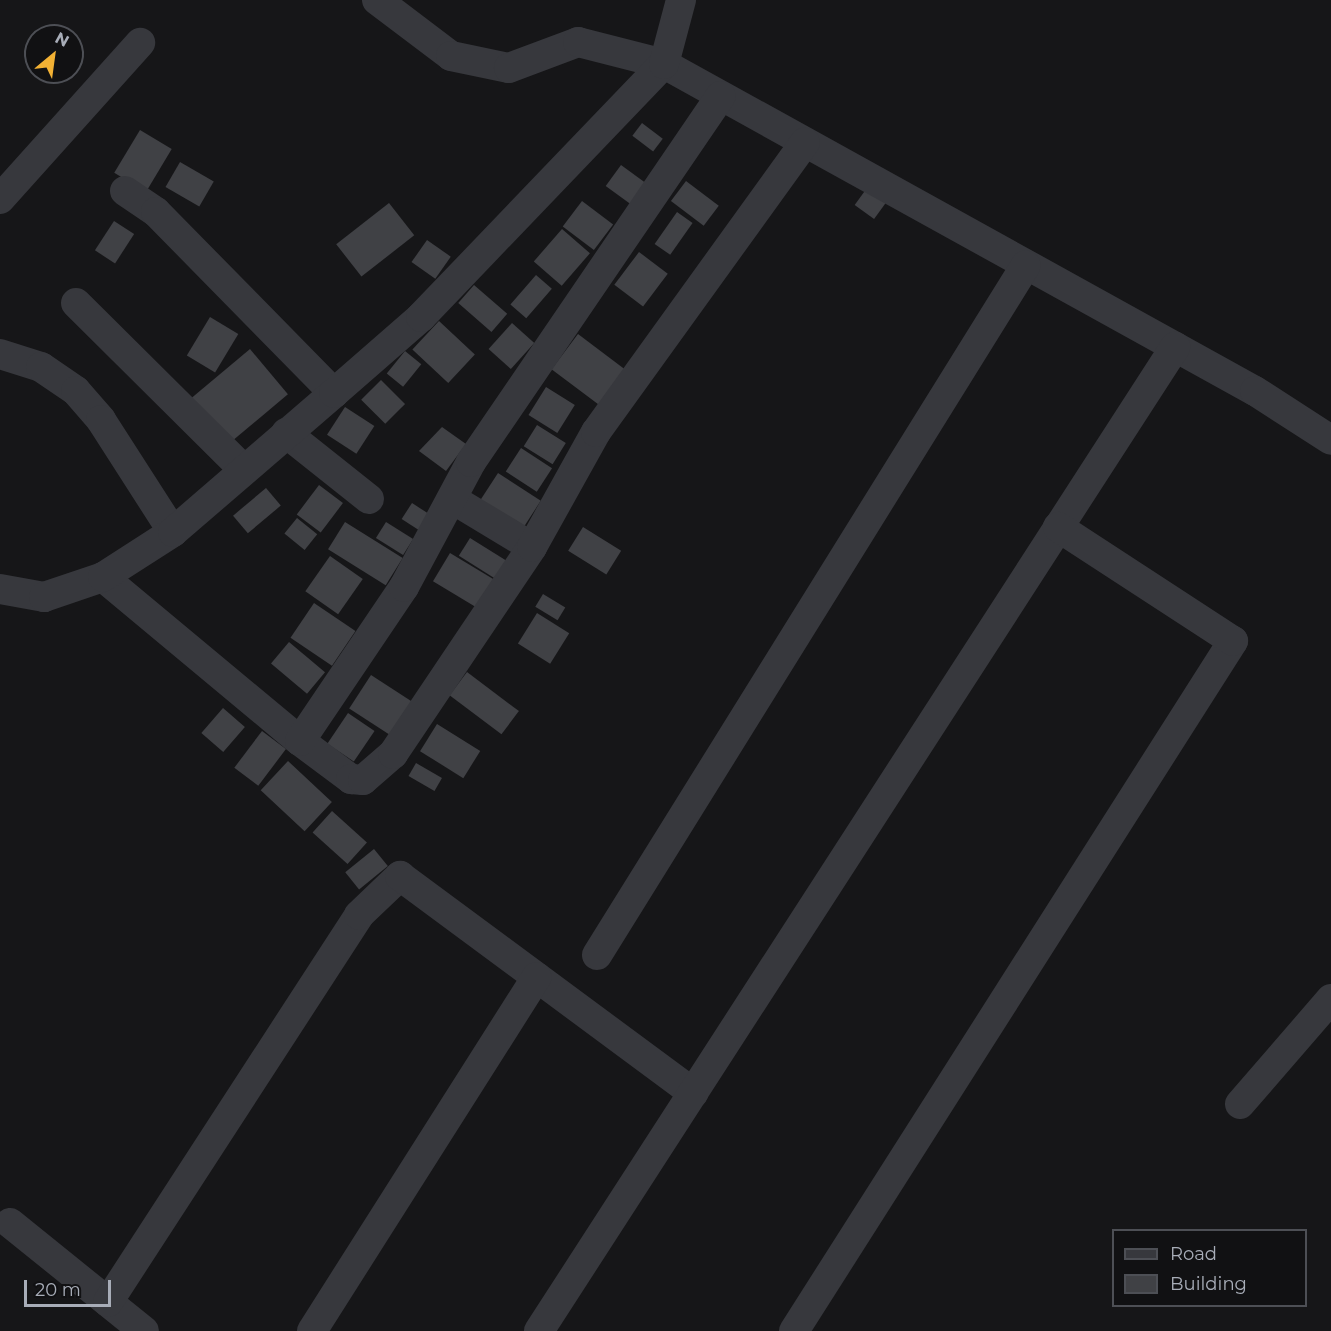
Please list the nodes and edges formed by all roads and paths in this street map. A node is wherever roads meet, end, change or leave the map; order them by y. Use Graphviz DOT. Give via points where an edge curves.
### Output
graph roads {
  1 [pos="377,0"];
  2 [pos="681,0"];
  3 [pos="140,43"];
  4 [pos="664,64"];
  5 [pos="721,96"];
  6 [pos="805,142"];
  7 [pos="125,191"];
  8 [pos="0,199"];
  9 [pos="1026,265"];
  10 [pos="76,303"];
  11 [pos="1175,347"];
  12 [pos="0,354"];
  13 [pos="334,393"];
  14 [pos="286,433"];
  15 [pos="1331,440"];
  16 [pos="244,470"];
  17 [pos="369,499"];
  18 [pos="454,500"];
  19 [pos="1058,527"];
  20 [pos="173,532"];
  21 [pos="532,547"];
  22 [pos="103,577"];
  23 [pos="0,589"];
  24 [pos="300,741"];
  25 [pos="597,955"];
  26 [pos="537,977"];
  27 [pos="1331,999"];
  28 [pos="693,1092"];
  29 [pos="1240,1104"];
  30 [pos="10,1223"];
  31 [pos="108,1302"];
  32 [pos="144,1331"];
  33 [pos="312,1331"];
  34 [pos="539,1331"];
  35 [pos="794,1331"];
  1 -- 4 [label="street" via="451,56 509,68 578,42"];
  2 -- 4 [label="street"];
  3 -- 8 [label="street"];
  4 -- 5 [label="street"];
  4 -- 13 [label="street" via="421,317"];
  5 -- 6 [label="street"];
  5 -- 18 [label="street" via="471,462"];
  6 -- 9 [label="street"];
  6 -- 21 [label="street" via="596,432"];
  7 -- 13 [label="street" via="156,212"];
  9 -- 11 [label="street"];
  9 -- 25 [label="street"];
  10 -- 16 [label="street"];
  11 -- 15 [label="street" via="1255,391"];
  11 -- 19 [label="street"];
  12 -- 20 [label="street" via="41,367 76,392 101,420"];
  13 -- 14 [label="street"];
  14 -- 16 [label="street"];
  14 -- 17 [label="street"];
  16 -- 20 [label="street"];
  18 -- 21 [label="street"];
  18 -- 24 [label="street" via="404,587"];
  19 -- 28 [label="street"];
  19 -- 35 [label="street" via="1233,641"];
  20 -- 22 [label="street"];
  21 -- 24 [label="street" via="393,754 378,770 363,780 351,779"];
  22 -- 23 [label="street" via="44,597"];
  22 -- 24 [label="street"];
  26 -- 28 [label="street"];
  26 -- 31 [label="street" via="399,876 359,915"];
  26 -- 33 [label="street"];
  27 -- 29 [label="street"];
  28 -- 34 [label="street"];
  30 -- 31 [label="street"];
  31 -- 32 [label="street"];
}
